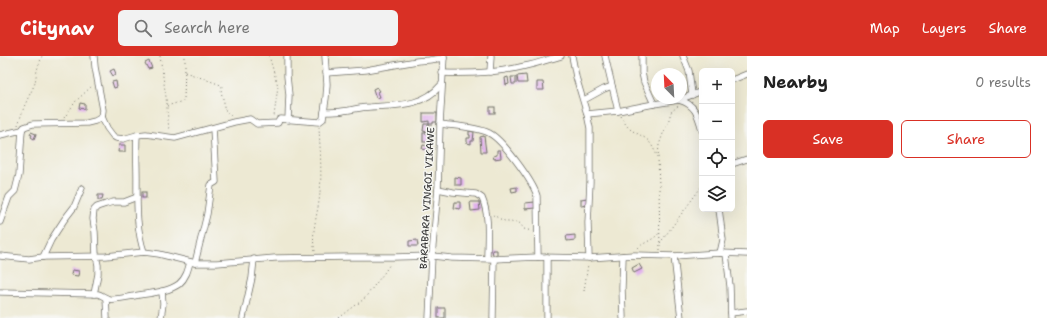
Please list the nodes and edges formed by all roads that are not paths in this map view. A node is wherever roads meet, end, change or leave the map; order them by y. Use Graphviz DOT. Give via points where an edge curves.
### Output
graph roads {
  1 [pos="94,56"];
  2 [pos="287,56"];
  3 [pos="325,56"];
  4 [pos="491,56"];
  5 [pos="561,56"];
  6 [pos="572,56"];
  7 [pos="605,56"];
  8 [pos="642,56"];
  9 [pos="683,56"];
  10 [pos="444,57"];
  11 [pos="490,72"];
  12 [pos="326,73"];
  13 [pos="442,74"];
  14 [pos="747,74"];
  15 [pos="735,79"];
  16 [pos="441,85"];
  17 [pos="612,86"];
  18 [pos="699,92"];
  19 [pos="692,95"];
  20 [pos="651,97"];
  21 [pos="687,98"];
  22 [pos="584,100"];
  23 [pos="654,104"];
  24 [pos="687,104"];
  25 [pos="618,111"];
  26 [pos="324,112"];
  27 [pos="587,114"];
  28 [pos="102,117"];
  29 [pos="288,120"];
  30 [pos="699,121"];
  31 [pos="440,124"];
  32 [pos="213,128"];
  33 [pos="19,131"];
  34 [pos="0,135"];
  35 [pos="137,135"];
  36 [pos="747,159"];
  37 [pos="735,163"];
  38 [pos="82,188"];
  39 [pos="438,189"];
  40 [pos="137,197"];
  41 [pos="719,212"];
  42 [pos="0,222"];
  43 [pos="144,252"];
  44 [pos="723,253"];
  45 [pos="747,254"];
  46 [pos="0,256"];
  47 [pos="96,256"];
  48 [pos="432,256"];
  49 [pos="623,256"];
  50 [pos="674,256"];
  51 [pos="43,257"];
  52 [pos="538,257"];
  53 [pos="491,258"];
  54 [pos="547,258"];
  55 [pos="589,258"];
  56 [pos="254,259"];
  57 [pos="192,262"];
  58 [pos="162,291"];
  59 [pos="0,292"];
  60 [pos="94,294"];
  61 [pos="106,298"];
  62 [pos="747,311"];
  63 [pos="731,316"];
  64 [pos="107,318"];
  65 [pos="161,318"];
  66 [pos="243,318"];
  67 [pos="429,318"];
  68 [pos="493,318"];
  69 [pos="547,318"];
  70 [pos="623,318"];
  71 [pos="681,318"];
  1 -- 28 [label="street"];
  2 -- 29 [label="street"];
  3 -- 12 [label="street"];
  4 -- 11 [label="street"];
  5 -- 11 [label="street"];
  6 -- 22 [label="street"];
  7 -- 17 [label="street"];
  8 -- 20 [label="street" via="642,73"];
  9 -- 19 [label="street" via="690,74"];
  10 -- 12 [label="street" via="366,70"];
  10 -- 13 [label="street, BARABARA VINGOI VIKAWE"];
  11 -- 13 [label="street"];
  12 -- 26 [label="street"];
  13 -- 16 [label="street, BARABARA VINGOI VIKAWE"];
  14 -- 15 [label="street"];
  16 -- 26 [label="street" via="429,97 406,105"];
  16 -- 31 [label="street, BARABARA VINGOI VIKAWE"];
  17 -- 22 [label="street"];
  17 -- 25 [label="street"];
  18 -- 19 [label="street"];
  19 -- 21 [label="street"];
  22 -- 27 [label="street"];
  23 -- 25 [label="street"];
  24 -- 30 [label="street" via="693,108"];
  25 -- 27 [label="street"];
  26 -- 29 [label="street" via="319,122"];
  27 -- 55 [label="street" via="590,128"];
  28 -- 33 [label="street" via="87,123 33,124"];
  28 -- 35 [label="street" via="116,138"];
  29 -- 32 [label="street" via="258,124 250,119"];
  31 -- 39 [label="street, BARABARA VINGOI VIKAWE"];
  31 -- 52 [label="street" via="489,133 516,160 538,196"];
  32 -- 35 [label="street" via="175,138"];
  32 -- 57 [label="street" via="216,182 211,185 207,214"];
  33 -- 34 [label="street"];
  33 -- 42 [label="street" via="19,175"];
  35 -- 40 [label="street"];
  36 -- 37 [label="street"];
  38 -- 51 [label="street" via="74,208 51,240"];
  39 -- 48 [label="street, BARABARA VINGOI VIKAWE"];
  39 -- 53 [label="street" via="478,195 482,198"];
  40 -- 43 [label="street" via="138,221"];
  40 -- 47 [label="street" via="124,202 106,204 94,210"];
  41 -- 44 [label="street"];
  43 -- 47 [label="street"];
  43 -- 57 [label="street"];
  44 -- 45 [label="street"];
  44 -- 50 [label="street"];
  44 -- 63 [label="street" via="730,286"];
  46 -- 51 [label="street"];
  47 -- 51 [label="street"];
  47 -- 60 [label="street" via="98,274"];
  48 -- 53 [label="street"];
  48 -- 56 [label="street"];
  48 -- 67 [label="street, BARABARA VINGOI VIKAWE"];
  49 -- 50 [label="street"];
  49 -- 55 [label="street"];
  49 -- 70 [label="street"];
  50 -- 71 [label="street"];
  52 -- 53 [label="street"];
  52 -- 54 [label="street"];
  53 -- 68 [label="street"];
  54 -- 55 [label="street"];
  54 -- 69 [label="street"];
  56 -- 57 [label="street" via="217,263"];
  56 -- 66 [label="street"];
  57 -- 58 [label="street" via="180,283"];
  58 -- 61 [label="street" via="124,298"];
  58 -- 65 [label="street"];
  59 -- 60 [label="street"];
  60 -- 61 [label="street"];
  61 -- 64 [label="street"];
  62 -- 63 [label="street"];
}
